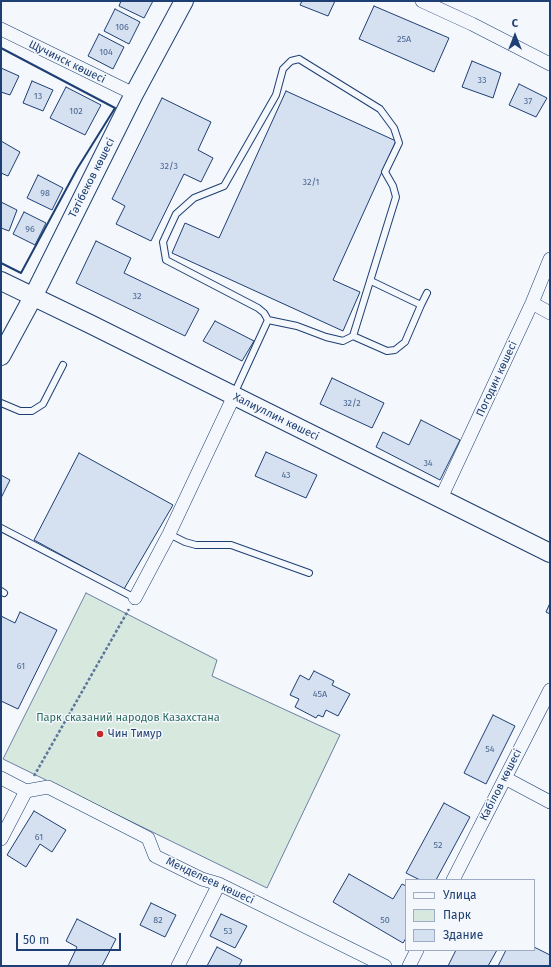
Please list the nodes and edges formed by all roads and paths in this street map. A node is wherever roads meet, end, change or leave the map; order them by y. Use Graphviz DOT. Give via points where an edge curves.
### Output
graph roads {
  1 [pos="184,1"];
  2 [pos="424,1"];
  3 [pos="1,29"];
  4 [pos="550,64"];
  5 [pos="134,94"];
  6 [pos="550,259"];
  7 [pos="1,281"];
  8 [pos="371,282"];
  9 [pos="427,293"];
  10 [pos="33,297"];
  11 [pos="532,304"];
  12 [pos="420,305"];
  13 [pos="550,312"];
  14 [pos="268,320"];
  15 [pos="354,336"];
  16 [pos="1,356"];
  17 [pos="63,365"];
  18 [pos="234,396"];
  19 [pos="1,403"];
  20 [pos="441,498"];
  21 [pos="1,528"];
  22 [pos="169,534"];
  23 [pos="550,553"];
  24 [pos="309,573"];
  25 [pos="135,598"];
  26 [pos="550,690"];
  27 [pos="1,778"];
  28 [pos="505,778"];
  29 [pos="26,791"];
  30 [pos="550,802"];
  31 [pos="1,839"];
  32 [pos="454,879"];
  33 [pos="219,884"];
  34 [pos="417,951"];
  35 [pos="178,966"];
  36 [pos="385,966"];
  37 [pos="409,966"];
  1 -- 5 [label="main road, Тәтібеков көшесі"];
  2 -- 4 [label="street"];
  3 -- 5 [label="street, Щучинск көшесі"];
  5 -- 10 [label="main road, Тәтібеков көшесі"];
  6 -- 11 [label="street, Погодин көшесі"];
  7 -- 10 [label="main road, Халиуллин көшесі"];
  8 -- 12 [label="lane"];
  8 -- 14 [label="lane" via="396,197 394,186 385,172 399,143 394,128 380,109 299,59 291,61 283,69 276,95 224,186 194,198 176,214 163,242 166,260 258,308"];
  8 -- 15 [label="lane"];
  9 -- 12 [label="lane"];
  10 -- 16 [label="main road, Тәтібеков көшесі"];
  10 -- 18 [label="main road, Халиуллин көшесі"];
  11 -- 13 [label="street"];
  11 -- 20 [label="street, Погодин көшесі"];
  12 -- 15 [label="lane" via="405,342 395,350 387,351"];
  14 -- 15 [label="lane" via="297,326 342,341"];
  14 -- 18 [label="lane"];
  17 -- 19 [label="lane" via="43,404 32,411 20,411"];
  18 -- 20 [label="main road, Халиуллин көшесі"];
  18 -- 22 [label="street"];
  20 -- 23 [label="main road, Халиуллин көшесі"];
  21 -- 25 [label="lane"];
  22 -- 24 [label="lane" via="196,545 231,545"];
  22 -- 25 [label="street"];
  25 -- 29 [label="path"];
  26 -- 28 [label="street, Кабілов көшесі"];
  27 -- 29 [label="street"];
  28 -- 30 [label="street"];
  28 -- 32 [label="street, Кабілов көшесі"];
  29 -- 31 [label="street"];
  29 -- 33 [label="street, Менделеев көшесі" via="48,787 148,838 156,856 202,879"];
  33 -- 35 [label="street"];
  33 -- 36 [label="street, Менделеев көшесі"];
  34 -- 37 [label="street"];
}
